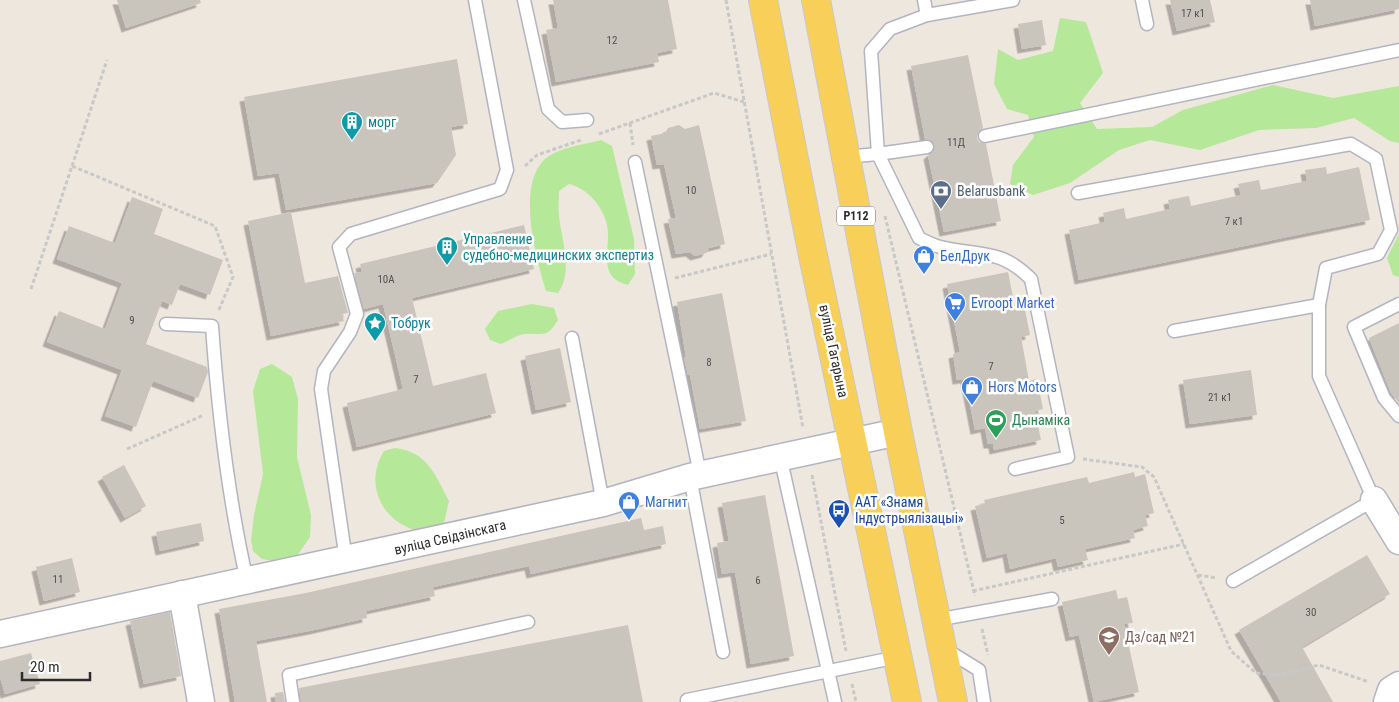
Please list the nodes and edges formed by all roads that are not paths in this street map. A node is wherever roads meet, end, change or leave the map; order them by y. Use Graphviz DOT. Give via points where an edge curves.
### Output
graph roads {
  1 [pos="475,0"];
  2 [pos="524,0"];
  3 [pos="764,0"];
  4 [pos="816,0"];
  5 [pos="924,0"];
  6 [pos="1013,0"];
  7 [pos="1142,0"];
  8 [pos="927,15"];
  9 [pos="1147,24"];
  10 [pos="1399,50"];
  11 [pos="587,120"];
  12 [pos="984,136"];
  13 [pos="927,147"];
  14 [pos="878,154"];
  15 [pos="844,157"];
  16 [pos="635,162"];
  17 [pos="1078,193"];
  18 [pos="1399,304"];
  19 [pos="1319,305"];
  20 [pos="166,324"];
  21 [pos="1174,331"];
  22 [pos="572,338"];
  23 [pos="1399,416"];
  24 [pos="898,432"];
  25 [pos="853,440"];
  26 [pos="780,456"];
  27 [pos="1015,469"];
  28 [pos="695,475"];
  29 [pos="1374,500"];
  30 [pos="603,503"];
  31 [pos="1399,540"];
  32 [pos="346,560"];
  33 [pos="247,581"];
  34 [pos="1233,581"];
  35 [pos="182,594"];
  36 [pos="1052,599"];
  37 [pos="936,620"];
  38 [pos="528,622"];
  39 [pos="0,634"];
  40 [pos="942,646"];
  41 [pos="723,652"];
  42 [pos="898,657"];
  43 [pos="828,672"];
  44 [pos="1399,685"];
  45 [pos="201,702"];
  46 [pos="293,702"];
  47 [pos="688,702"];
  48 [pos="835,702"];
  49 [pos="907,702"];
  50 [pos="953,702"];
  51 [pos="984,702"];
  52 [pos="1387,702"];
  1 -- 32 [label="lane" via="507,170 500,189 351,234 339,247 357,314 350,332 324,371 321,389"];
  2 -- 11 [label="lane" via="548,109 562,122"];
  3 -- 25 [label="main road, вуліца Гагарына" via="811,246"];
  4 -- 15 [label="main road, Р112"];
  5 -- 8 [label="lane"];
  6 -- 8 [label="lane"];
  7 -- 9 [label="lane"];
  8 -- 14 [label="lane" via="890,29 871,51"];
  10 -- 12 [label="lane"];
  13 -- 14 [label="lane"];
  14 -- 15 [label="lane"];
  14 -- 27 [label="lane" via="919,238 943,248 996,255 1018,265 1031,279 1068,457"];
  15 -- 24 [label="main road, Р112"];
  16 -- 28 [label="lane"];
  17 -- 19 [label="lane" via="1351,144 1376,159 1391,230 1378,254 1326,268"];
  18 -- 23 [label="lane" via="1354,327 1384,398"];
  19 -- 21 [label="lane"];
  19 -- 29 [label="lane" via="1319,376"];
  20 -- 33 [label="lane" via="212,326 218,409"];
  22 -- 30 [label="lane"];
  24 -- 25 [label="street, вуліца Свідзінскага"];
  24 -- 37 [label="main road, Р112"];
  25 -- 26 [label="street, вуліца Свідзінскага"];
  25 -- 42 [label="main road, вуліца Гагарына"];
  26 -- 28 [label="street, вуліца Свідзінскага"];
  26 -- 43 [label="lane"];
  28 -- 30 [label="street, вуліца Свідзінскага"];
  28 -- 41 [label="lane"];
  29 -- 31 [label="street"];
  29 -- 34 [label="lane"];
  30 -- 32 [label="street, вуліца Свідзінскага"];
  32 -- 33 [label="street, вуліца Свідзінскага"];
  33 -- 35 [label="street, вуліца Свідзінскага"];
  35 -- 39 [label="street, вуліца Свідзінскага"];
  35 -- 45 [label="street"];
  36 -- 37 [label="lane"];
  37 -- 40 [label="main road, Р112"];
  38 -- 46 [label="lane" via="288,675"];
  40 -- 50 [label="main road, Р112"];
  40 -- 51 [label="lane" via="979,670"];
  42 -- 43 [label="lane"];
  42 -- 49 [label="main road, вуліца Гагарына"];
  43 -- 47 [label="lane"];
  43 -- 48 [label="lane"];
  44 -- 52 [label="street" via="1391,690"];
}
